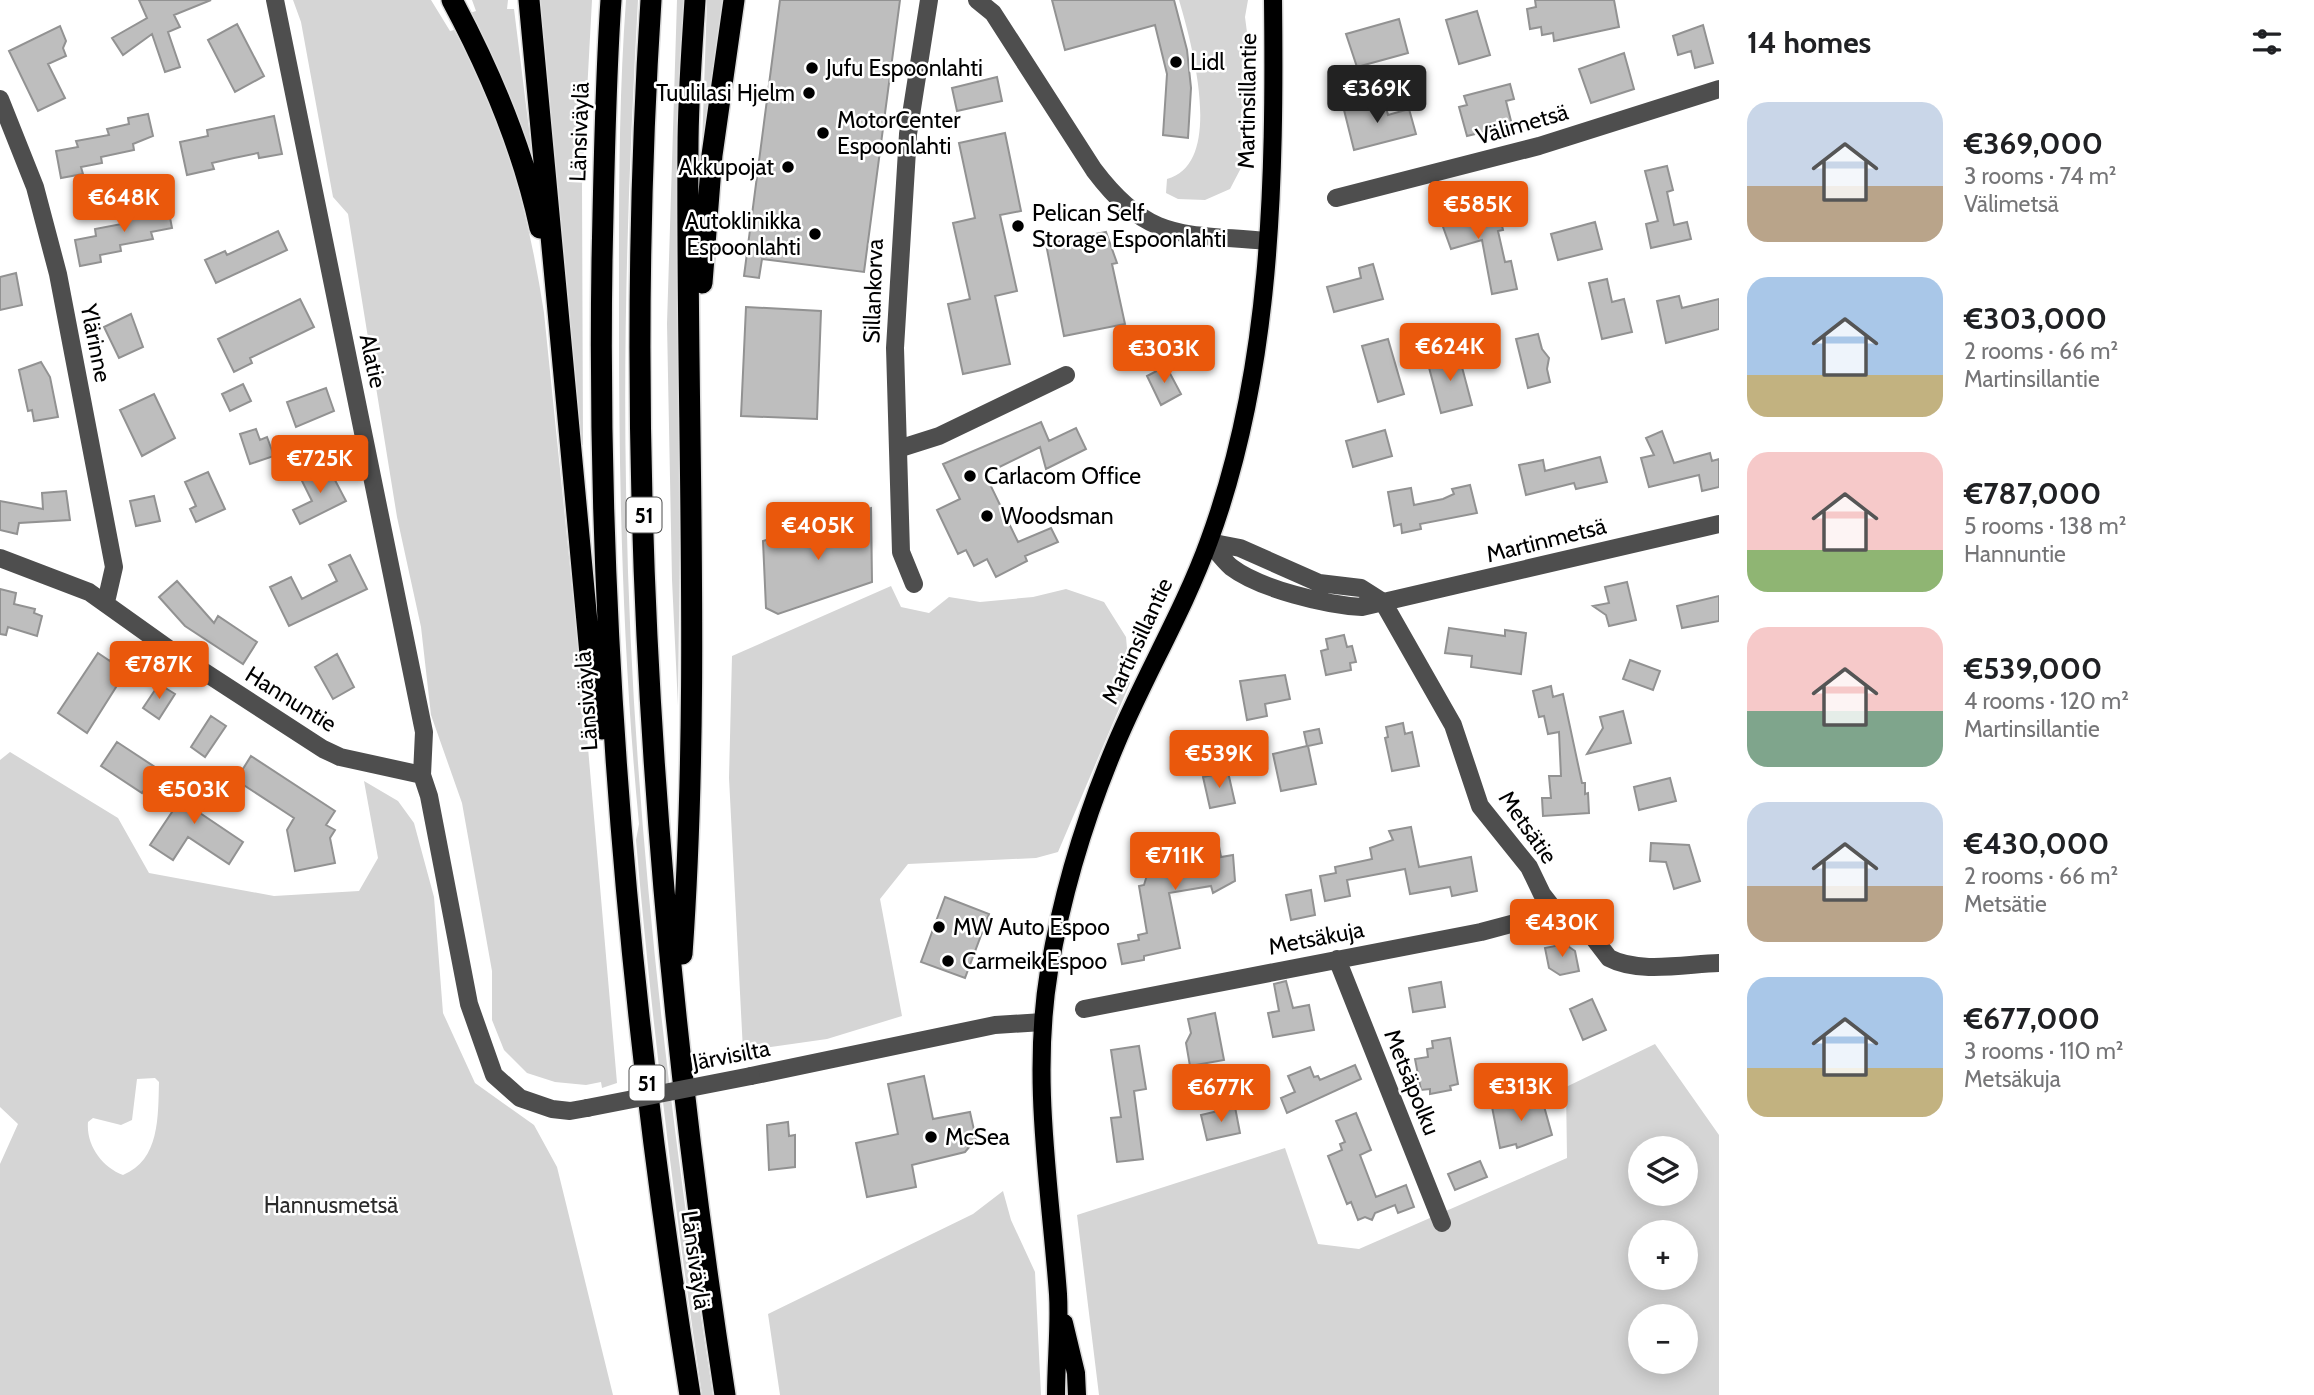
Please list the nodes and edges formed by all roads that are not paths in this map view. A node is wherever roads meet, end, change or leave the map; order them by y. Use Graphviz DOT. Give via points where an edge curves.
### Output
graph roads {
  1 [pos="275,0"];
  2 [pos="452,0"];
  3 [pos="530,0"];
  4 [pos="611,0"];
  5 [pos="651,0"];
  6 [pos="695,0"];
  7 [pos="734,0"];
  8 [pos="929,0"];
  9 [pos="977,0"];
  10 [pos="1273,0"];
  11 [pos="1719,89"];
  12 [pos="0,99"];
  13 [pos="1336,198"];
  14 [pos="1267,241"];
  15 [pos="556,302"];
  16 [pos="691,368"];
  17 [pos="1066,375"];
  18 [pos="898,449"];
  19 [pos="1719,524"];
  20 [pos="1209,542"];
  21 [pos="0,558"];
  22 [pos="914,584"];
  23 [pos="106,602"];
  24 [pos="1383,602"];
  25 [pos="422,775"];
  26 [pos="624,870"];
  27 [pos="1556,912"];
  28 [pos="1337,959"];
  29 [pos="1719,963"];
  30 [pos="1084,1009"];
  31 [pos="1043,1022"];
  32 [pos="676,1030"];
  33 [pos="1442,1223"];
  34 [pos="1058,1299"];
  35 [pos="690,1395"];
  36 [pos="725,1395"];
  37 [pos="1056,1395"];
  38 [pos="1077,1395"];
  1 -- 25 [label="street, Alatie" via="424,732"];
  2 -- 15 [label="highway" via="489,78 528,179"];
  3 -- 15 [label="highway"];
  4 -- 26 [label="highway, Länsiväylä / 51" via="603,188 601,445"];
  5 -- 32 [label="highway, Länsiväylä / 51" via="642,173 642,431 648,654"];
  6 -- 16 [label="highway" via="688,147"];
  7 -- 16 [label="highway" via="712,155"];
  8 -- 18 [label="street, Sillankorva" via="908,134 900,244 895,348"];
  9 -- 14 [label="street" via="993,13 1094,170 1138,217 1167,232"];
  10 -- 14 [label="main road, Martinsillantie"];
  11 -- 13 [label="street, Välimetsä" via="1539,146"];
  12 -- 23 [label="street, Ylärinne" via="36,187 58,274 114,567"];
  14 -- 20 [label="main road, Martinsillantie" via="1248,400"];
  15 -- 26 [label="highway" via="590,654"];
  16 -- 32 [label="highway" via="689,843"];
  17 -- 18 [label="street" via="939,436"];
  18 -- 22 [label="street, Sillankorva" via="901,552"];
  19 -- 24 [label="street, Martinmetsä"];
  20 -- 24 [label="street, Martinmetsä" via="1232,567 1280,590 1353,607"];
  20 -- 31 [label="main road, Martinsillantie" via="1115,746 1091,815 1050,970"];
  21 -- 23 [label="street, Hannuntie" via="57,577"];
  23 -- 25 [label="street, Hannuntie" via="169,649 323,749"];
  24 -- 27 [label="street, Metsätie" via="1453,725 1480,806 1529,867"];
  25 -- 31 [label="street, Järvisilta, bridge" via="469,1004 494,1075 520,1098 570,1111 995,1026"];
  26 -- 35 [label="highway, Länsiväylä / 51" via="639,1021"];
  27 -- 28 [label="street, Metsäkuja" via="1482,932"];
  27 -- 29 [label="street, Metsätie" via="1579,919 1616,962"];
  28 -- 30 [label="street, Metsäkuja"];
  28 -- 33 [label="street, Metsäpolku"];
  31 -- 34 [label="main road, Martinsillantie" via="1040,1072"];
  32 -- 36 [label="highway, Länsiväylä / 51"];
  34 -- 37 [label="main road, Martinsillantie"];
  34 -- 38 [label="main road, Martinsillantie"];
}
